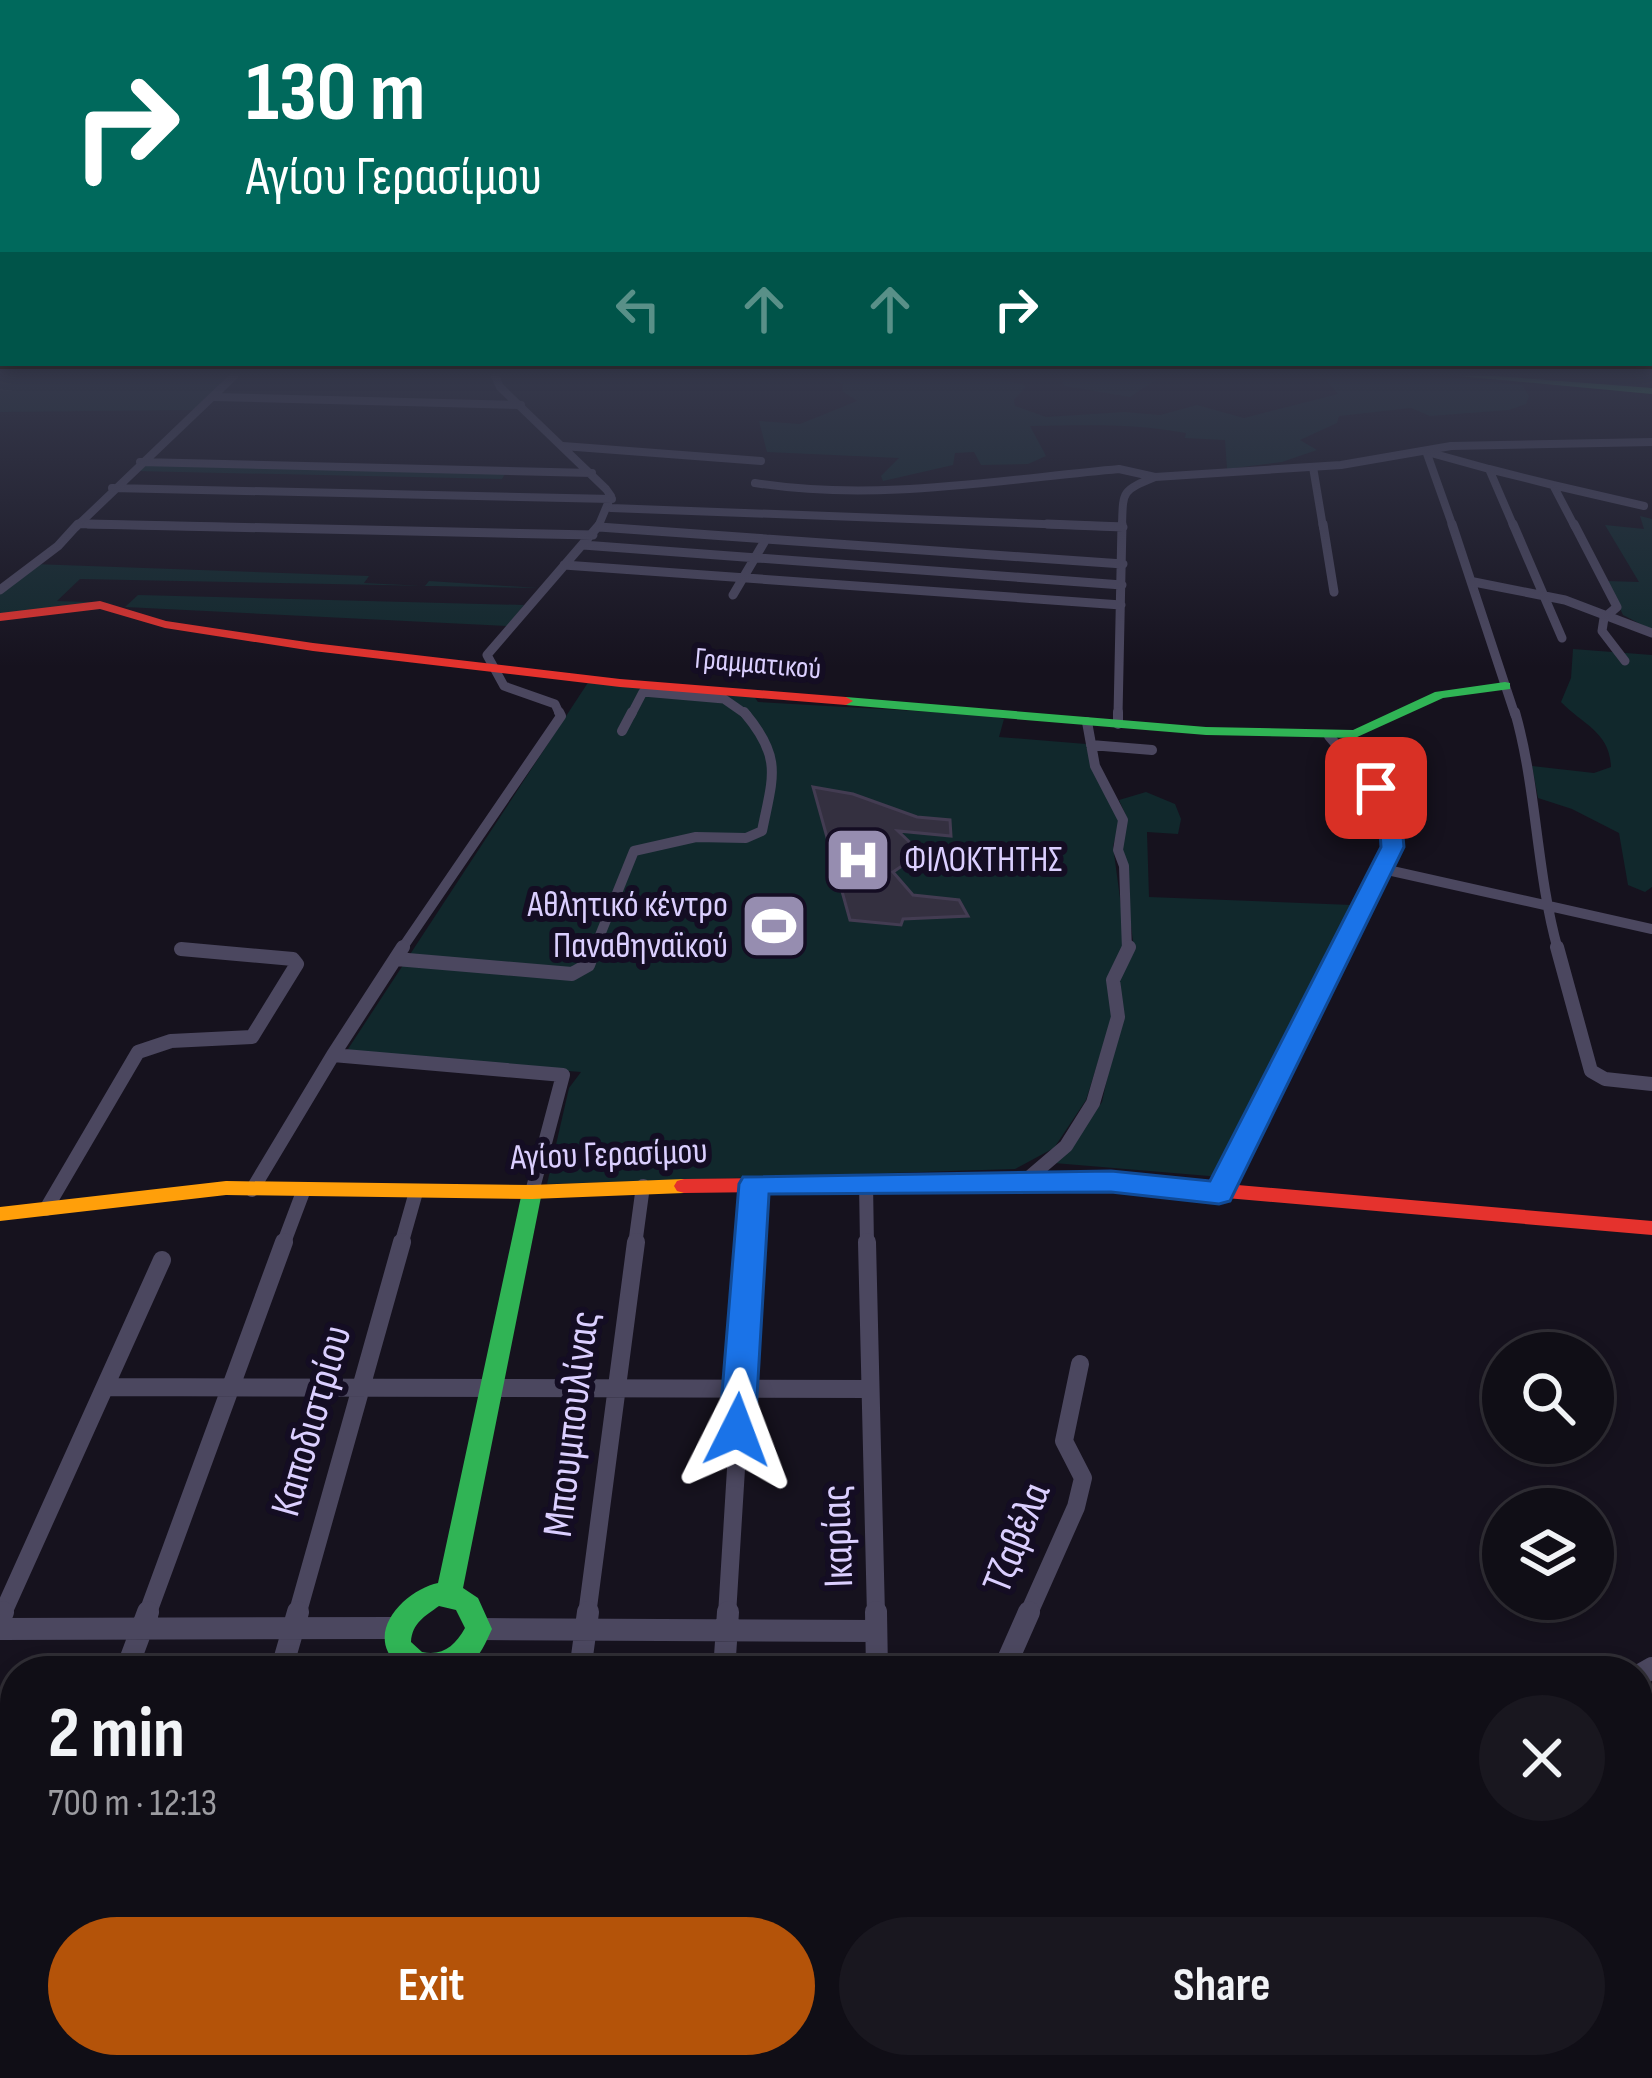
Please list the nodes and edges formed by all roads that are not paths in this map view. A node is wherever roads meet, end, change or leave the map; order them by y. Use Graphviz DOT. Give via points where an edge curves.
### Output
graph roads {
  1 [pos="128,473"];
  2 [pos="593,473"];
  3 [pos="1078,473"];
  4 [pos="1137,473"];
  5 [pos="1219,473"];
  6 [pos="1314,473"];
  7 [pos="1434,473"];
  8 [pos="1491,473"];
  9 [pos="1505,473"];
  10 [pos="1156,477"];
  11 [pos="755,484"];
  12 [pos="1553,485"];
  13 [pos="112,488"];
  14 [pos="611,503"];
  15 [pos="1644,506"];
  16 [pos="80,524"];
  17 [pos="1123,527"];
  18 [pos="596,531"];
  19 [pos="766,539"];
  20 [pos="583,545"];
  21 [pos="947,551"];
  22 [pos="755,559"];
  23 [pos="1123,564"];
  24 [pos="564,565"];
  25 [pos="938,571"];
  26 [pos="742,579"];
  27 [pos="1474,582"];
  28 [pos="1122,585"];
  29 [pos="0,590"];
  30 [pos="1544,591"];
  31 [pos="929,592"];
  32 [pos="1334,592"];
  33 [pos="734,595"];
  34 [pos="1121,605"];
  35 [pos="1612,614"];
  36 [pos="0,617"];
  37 [pos="1652,633"];
  38 [pos="1562,638"];
  39 [pos="1625,661"];
  40 [pos="491,668"];
  41 [pos="1505,686"];
  42 [pos="1088,722"];
  43 [pos="1118,724"];
  44 [pos="622,731"];
  45 [pos="1329,736"];
  46 [pos="1090,746"];
  47 [pos="1152,750"];
  48 [pos="1383,869"];
  49 [pos="1546,907"];
  50 [pos="1652,929"];
  51 [pos="181,949"];
  52 [pos="396,958"];
  53 [pos="333,1055"];
  54 [pos="1652,1084"];
  55 [pos="1025,1180"];
  56 [pos="754,1184"];
  57 [pos="866,1184"];
  58 [pos="643,1186"];
  59 [pos="252,1190"];
  60 [pos="303,1192"];
  61 [pos="416,1192"];
  62 [pos="532,1192"];
  63 [pos="1219,1193"];
  64 [pos="46,1209"];
  65 [pos="0,1214"];
  66 [pos="1652,1228"];
  67 [pos="162,1260"];
  68 [pos="1080,1364"];
  69 [pos="105,1387"];
  70 [pos="229,1388"];
  71 [pos="362,1388"];
  72 [pos="491,1388"];
  73 [pos="615,1388"];
  74 [pos="739,1389"];
  75 [pos="870,1389"];
  76 [pos="449,1593"];
  77 [pos="0,1619"];
  78 [pos="396,1628"];
  79 [pos="0,1629"];
  80 [pos="141,1629"];
  81 [pos="478,1629"];
  82 [pos="293,1630"];
  83 [pos="586,1630"];
  84 [pos="876,1631"];
  85 [pos="725,1634"];
  86 [pos="131,1656"];
  87 [pos="285,1656"];
  88 [pos="402,1656"];
  89 [pos="462,1656"];
  90 [pos="582,1656"];
  91 [pos="724,1656"];
  92 [pos="877,1656"];
  93 [pos="1010,1656"];
  1 -- 13 [label="street"];
  2 -- 14 [label="street"];
  3 -- 11 [label="street" via="861,494"];
  4 -- 10 [label="street"];
  5 -- 10 [label="street"];
  6 -- 32 [label="street"];
  7 -- 27 [label="street"];
  8 -- 30 [label="street"];
  9 -- 12 [label="street"];
  10 -- 17 [label="street" via="1123,495"];
  12 -- 15 [label="street"];
  12 -- 35 [label="street" via="1617,608"];
  13 -- 14 [label="street"];
  13 -- 16 [label="street"];
  14 -- 17 [label="street"];
  14 -- 18 [label="street"];
  16 -- 18 [label="street"];
  16 -- 29 [label="street"];
  17 -- 23 [label="street"];
  18 -- 19 [label="street"];
  18 -- 20 [label="street"];
  19 -- 21 [label="street"];
  19 -- 22 [label="street"];
  20 -- 22 [label="street"];
  20 -- 24 [label="street"];
  21 -- 23 [label="street"];
  21 -- 25 [label="street"];
  22 -- 25 [label="street"];
  22 -- 26 [label="street"];
  23 -- 28 [label="street"];
  24 -- 26 [label="street"];
  24 -- 40 [label="street" via="493,645"];
  25 -- 28 [label="street"];
  25 -- 31 [label="street"];
  26 -- 31 [label="street"];
  26 -- 33 [label="street"];
  27 -- 30 [label="street"];
  27 -- 41 [label="street"];
  28 -- 34 [label="street"];
  30 -- 35 [label="street"];
  30 -- 38 [label="street"];
  31 -- 34 [label="street"];
  34 -- 43 [label="street"];
  35 -- 37 [label="street"];
  35 -- 39 [label="street" via="1602,632"];
  36 -- 40 [label="street, Γραμματικού" via="100,605 165,624"];
  40 -- 42 [label="street, Γραμματικού"];
  40 -- 52 [label="street" via="514,695 552,703 561,716"];
  41 -- 45 [label="street, Γραμματικού" via="1456,686 1374,729"];
  41 -- 49 [label="street" via="1523,741"];
  42 -- 43 [label="street, Γραμματικού"];
  42 -- 46 [label="street"];
  43 -- 45 [label="street, Γραμματικού"];
  44 -- 52 [label="street" via="643,692 724,699 746,713 775,765 762,831 634,851 588,965 572,974"];
  45 -- 48 [label="street" via="1390,816 1393,847"];
  46 -- 47 [label="street"];
  46 -- 55 [label="street" via="1124,820 1118,850 1130,944 1113,980 1118,1017 1094,1103 1066,1146"];
  48 -- 49 [label="street"];
  48 -- 63 [label="street"];
  49 -- 50 [label="street"];
  49 -- 54 [label="street" via="1593,1074"];
  51 -- 64 [label="street" via="297,964 252,1037 171,1041 139,1052"];
  52 -- 53 [label="street"];
  53 -- 59 [label="street"];
  53 -- 62 [label="street" via="562,1075"];
  55 -- 57 [label="street, Αγίου Γερασίμου"];
  55 -- 63 [label="street, Αγίου Γερασίμου"];
  56 -- 57 [label="street, Αγίου Γερασίμου"];
  56 -- 58 [label="street, Αγίου Γερασίμου"];
  56 -- 74 [label="street"];
  57 -- 75 [label="street, Ικαρίας"];
  58 -- 62 [label="street, Αγίου Γερασίμου"];
  58 -- 73 [label="street, Μπουμπουλίνας"];
  59 -- 60 [label="street, Αγίου Γερασίμου"];
  59 -- 64 [label="street, Αγίου Γερασίμου"];
  60 -- 61 [label="street, Αγίου Γερασίμου"];
  60 -- 70 [label="street"];
  61 -- 62 [label="street, Αγίου Γερασίμου"];
  61 -- 71 [label="street, Καποδιστρίου"];
  62 -- 72 [label="street"];
  63 -- 66 [label="street, Αγίου Γερασίμου"];
  64 -- 65 [label="street, Αγίου Γερασίμου"];
  67 -- 69 [label="street"];
  68 -- 93 [label="street, Τζαβέλα" via="1064,1441 1083,1478"];
  69 -- 70 [label="street"];
  69 -- 77 [label="street"];
  70 -- 71 [label="street"];
  70 -- 80 [label="street"];
  71 -- 72 [label="street"];
  71 -- 82 [label="street, Καποδιστρίου"];
  72 -- 73 [label="street"];
  72 -- 76 [label="street"];
  73 -- 74 [label="street"];
  73 -- 83 [label="street, Μπουμπουλίνας"];
  74 -- 75 [label="street"];
  74 -- 85 [label="street"];
  75 -- 84 [label="street, Ικαρίας"];
  76 -- 78 [label="street" via="422,1599"];
  76 -- 81 [label="street" via="471,1603"];
  78 -- 82 [label="street"];
  78 -- 88 [label="street"];
  79 -- 80 [label="street"];
  80 -- 82 [label="street"];
  80 -- 86 [label="street"];
  81 -- 83 [label="street"];
  81 -- 89 [label="street"];
  82 -- 87 [label="street, Καποδιστρίου"];
  83 -- 85 [label="street"];
  83 -- 90 [label="street, Μπουμπουλίνας"];
  84 -- 85 [label="street"];
  84 -- 92 [label="street, Ικαρίας"];
  85 -- 91 [label="street"];
}
